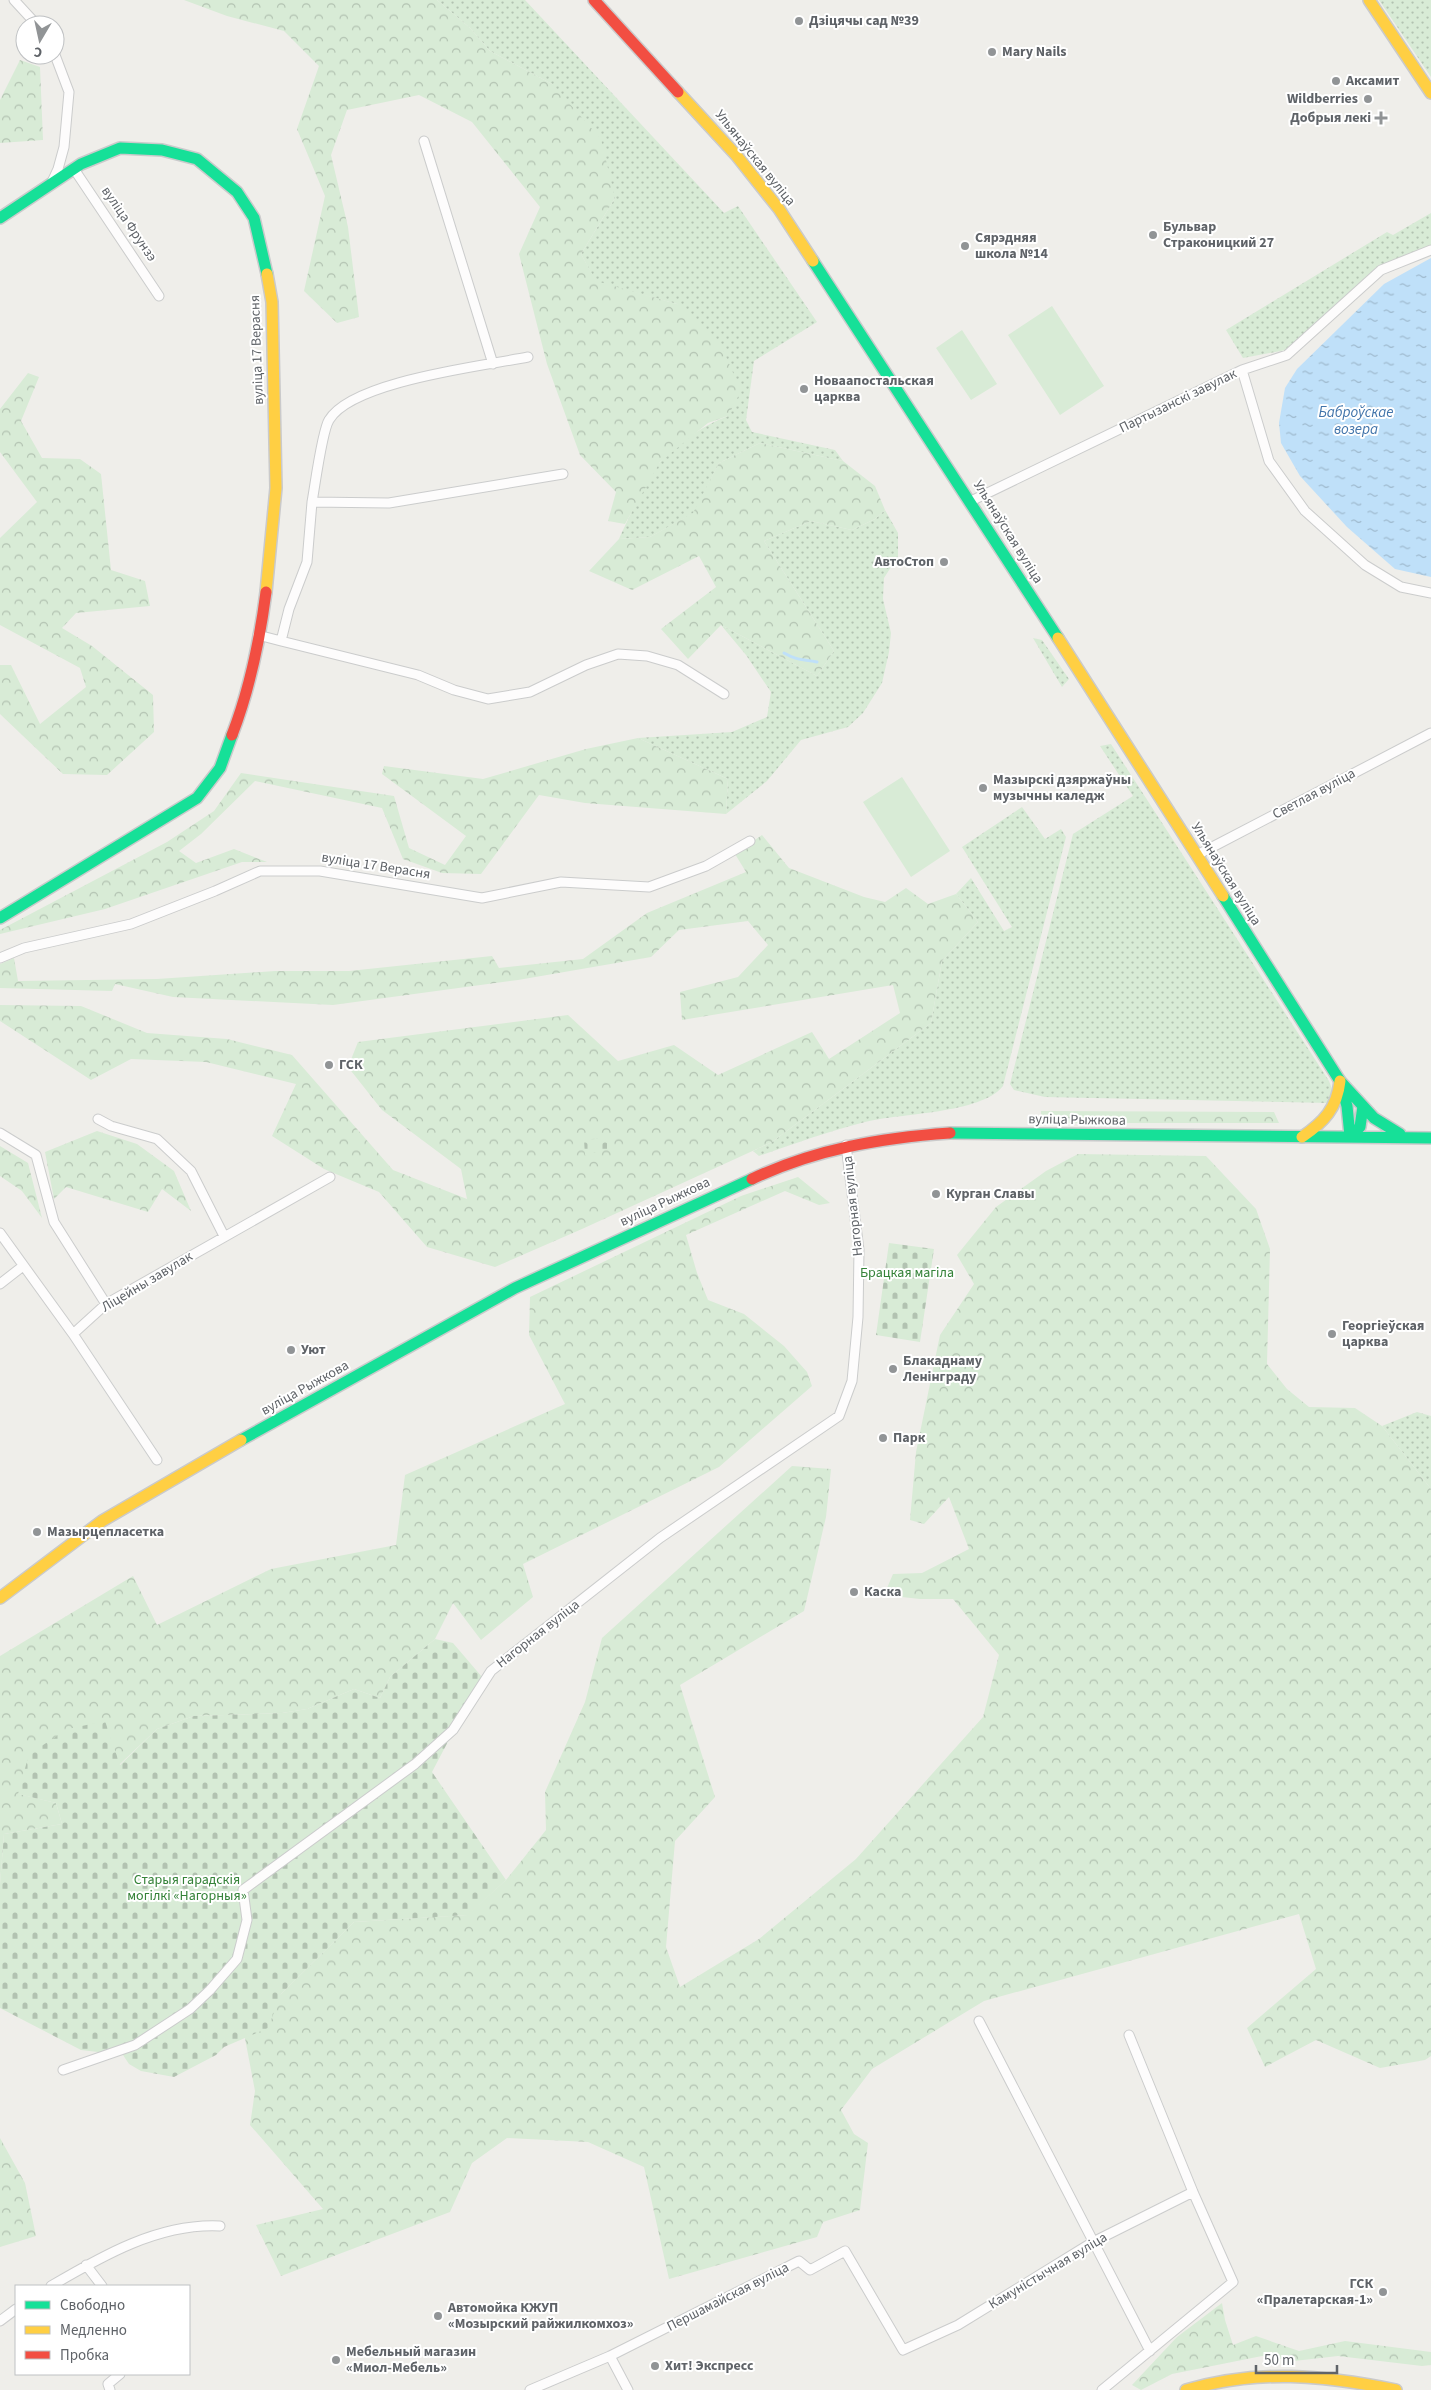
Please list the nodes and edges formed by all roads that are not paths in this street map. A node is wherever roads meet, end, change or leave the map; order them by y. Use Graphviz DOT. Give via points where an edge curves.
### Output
graph roads {
  1 [pos="14,0"];
  2 [pos="594,0"];
  3 [pos="1369,0"];
  4 [pos="28,15"];
  5 [pos="59,65"];
  6 [pos="1431,93"];
  7 [pos="424,141"];
  8 [pos="74,169"];
  9 [pos="48,188"];
  10 [pos="0,218"];
  11 [pos="1431,250"];
  12 [pos="159,296"];
  13 [pos="528,357"];
  14 [pos="493,364"];
  15 [pos="1242,370"];
  16 [pos="563,474"];
  17 [pos="971,501"];
  18 [pos="312,502"];
  19 [pos="1431,593"];
  20 [pos="258,635"];
  21 [pos="281,641"];
  22 [pos="724,694"];
  23 [pos="1431,733"];
  24 [pos="750,840"];
  25 [pos="1197,855"];
  26 [pos="0,918"];
  27 [pos="0,958"];
  28 [pos="1340,1081"];
  29 [pos="1363,1106"];
  30 [pos="98,1119"];
  31 [pos="0,1133"];
  32 [pos="1350,1136"];
  33 [pos="1408,1136"];
  34 [pos="1302,1137"];
  35 [pos="1431,1138"];
  36 [pos="846,1145"];
  37 [pos="330,1177"];
  38 [pos="0,1233"];
  39 [pos="224,1236"];
  40 [pos="23,1266"];
  41 [pos="0,1284"];
  42 [pos="106,1304"];
  43 [pos="73,1334"];
  44 [pos="157,1460"];
  45 [pos="0,1598"];
  46 [pos="979,2021"];
  47 [pos="1129,2035"];
  48 [pos="62,2070"];
  49 [pos="1193,2192"];
  50 [pos="220,2226"];
  51 [pos="1093,2242"];
  52 [pos="86,2265"];
  53 [pos="53,2285"];
  54 [pos="101,2285"];
  55 [pos="15,2310"];
  56 [pos="0,2321"];
  57 [pos="902,2350"];
  58 [pos="1150,2351"];
  59 [pos="610,2356"];
  60 [pos="119,2375"];
  61 [pos="110,2390"];
  62 [pos="530,2390"];
  63 [pos="628,2390"];
  64 [pos="1102,2390"];
  65 [pos="1186,2390"];
  66 [pos="1396,2390"];
  1 -- 4 [label="street"];
  2 -- 17 [label="main road, Ульянаўская вуліца" via="767,192"];
  3 -- 6 [label="main road"];
  5 -- 9 [label="street" via="69,92 64,148"];
  7 -- 14 [label="street"];
  8 -- 9 [label="main road, вуліца 17 Верасня"];
  8 -- 12 [label="street, вуліца Фрунзэ"];
  8 -- 20 [label="main road, вуліца 17 Верасня" via="120,148 162,150 197,159 237,192 254,218 264,252 272,302 276,488"];
  9 -- 10 [label="main road"];
  11 -- 15 [label="street" via="1381,270 1287,355"];
  13 -- 14 [label="street"];
  14 -- 18 [label="street" via="413,379 369,392 340,407 328,421"];
  15 -- 17 [label="street, Партызанскі завулак"];
  15 -- 19 [label="street, Партызанскі завулак" via="1269,461 1305,511 1365,566 1401,586"];
  16 -- 18 [label="street" via="389,503"];
  17 -- 25 [label="main road, Ульянаўская вуліца"];
  18 -- 21 [label="street" via="307,562"];
  20 -- 21 [label="street"];
  20 -- 26 [label="main road, вуліца 17 Верасня" via="239,717 220,768 197,798"];
  21 -- 22 [label="street" via="418,674 454,690 488,699 530,692 586,665 618,654 647,656 678,665"];
  23 -- 25 [label="street, Светлая вуліца"];
  24 -- 27 [label="street, вуліца 17 Верасня" via="706,866 649,887 561,882 482,898 320,871 260,871 130,924 24,948"];
  25 -- 28 [label="main road, Ульянаўская вуліца"];
  28 -- 29 [label="main road, Ульянаўская вуліца"];
  28 -- 32 [label="main road"];
  28 -- 34 [label="main road" via="1339,1094 1331,1112"];
  29 -- 32 [label="main road" via="1360,1130"];
  29 -- 33 [label="main road, Ульянаўская вуліца" via="1383,1126"];
  30 -- 39 [label="street" via="157,1139 192,1172"];
  31 -- 42 [label="street" via="36,1154 54,1222"];
  32 -- 33 [label="main road, вуліца Рыжкова"];
  32 -- 34 [label="main road, вуліца Рыжкова"];
  33 -- 35 [label="main road, вуліца Рыжкова"];
  34 -- 36 [label="main road, вуліца Рыжкова" via="939,1133"];
  36 -- 45 [label="main road, вуліца Рыжкова" via="784,1164 515,1288 186,1470 102,1521"];
  36 -- 48 [label="street, Нагорная вуліца" via="859,1250 858,1317 852,1381 839,1416 660,1538 491,1671 453,1730 440,1742 415,1764 243,1890 247,1920 237,1959 190,2009 135,2045"];
  37 -- 39 [label="street, Ліцейны завулак"];
  38 -- 40 [label="street"];
  39 -- 42 [label="street, Ліцейны завулак"];
  40 -- 41 [label="street"];
  40 -- 43 [label="street"];
  42 -- 43 [label="street, Ліцейны завулак"];
  43 -- 44 [label="street"];
  46 -- 51 [label="street"];
  47 -- 49 [label="street"];
  49 -- 51 [label="street, Камуністычная вуліца"];
  49 -- 58 [label="street" via="1233,2282"];
  50 -- 52 [label="street" via="198,2225 149,2237"];
  51 -- 57 [label="street, Камуністычная вуліца" via="958,2325"];
  51 -- 58 [label="street"];
  52 -- 53 [label="street"];
  52 -- 54 [label="street"];
  55 -- 56 [label="street"];
  57 -- 59 [label="street, Першамайская вуліца" via="845,2251 810,2270 799,2261"];
  58 -- 64 [label="street"];
  59 -- 62 [label="street, Першамайская вуліца"];
  59 -- 63 [label="street"];
  60 -- 61 [label="street" via="108,2384"];
  65 -- 66 [label="main road" via="1235,2377 1272,2374"];
}
